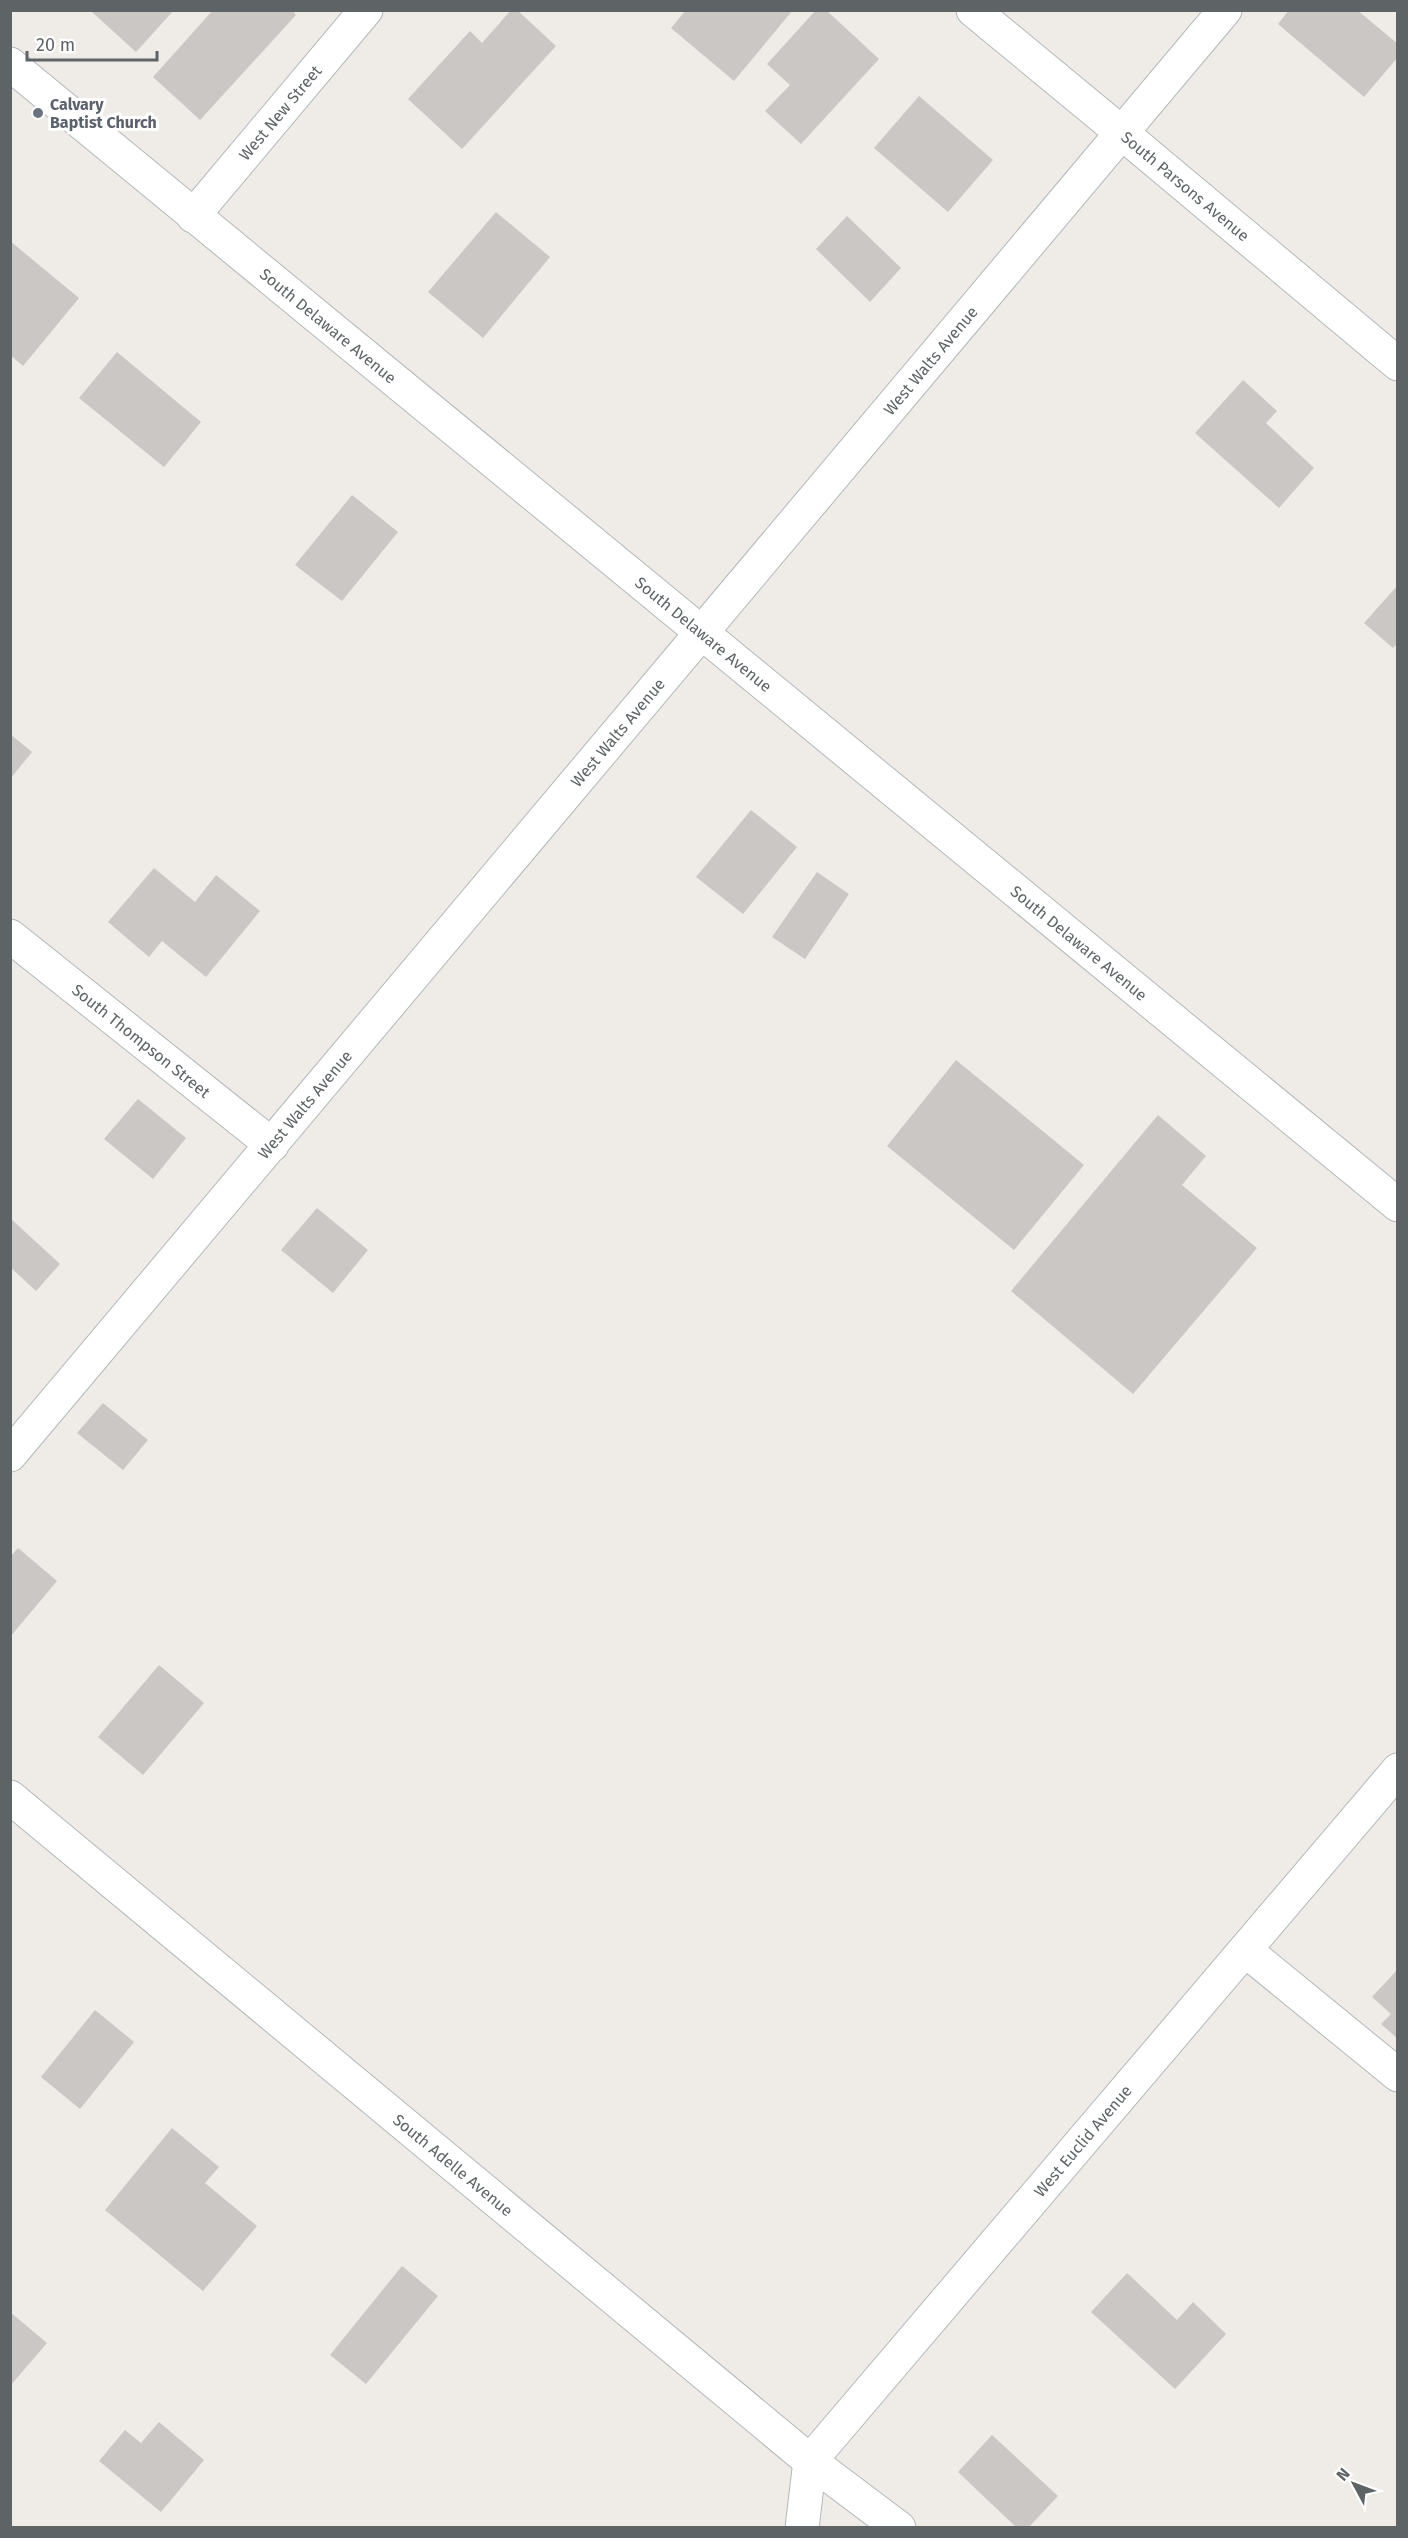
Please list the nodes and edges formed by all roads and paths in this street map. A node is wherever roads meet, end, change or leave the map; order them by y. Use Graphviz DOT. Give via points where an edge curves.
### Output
graph roads {
  1 [pos="366,10"];
  2 [pos="973,10"];
  3 [pos="1225,10"];
  4 [pos="10,64"];
  5 [pos="1122,133"];
  6 [pos="193,216"];
  7 [pos="1398,364"];
  8 [pos="703,632"];
  9 [pos="10,936"];
  10 [pos="272,1145"];
  11 [pos="1398,1206"];
  12 [pos="10,1455"];
  13 [pos="1398,1770"];
  14 [pos="10,1797"];
  15 [pos="1245,1950"];
  16 [pos="1398,2074"];
  17 [pos="810,2462"];
  18 [pos="802,2528"];
  19 [pos="898,2528"];
  1 -- 6 [label="street, West New Street"];
  2 -- 5 [label="street, South Parsons Avenue"];
  3 -- 5 [label="street, West Walts Avenue"];
  4 -- 6 [label="street, South Delaware Avenue"];
  5 -- 7 [label="street, South Parsons Avenue"];
  5 -- 8 [label="street, West Walts Avenue"];
  6 -- 8 [label="street, South Delaware Avenue"];
  8 -- 10 [label="street, West Walts Avenue"];
  8 -- 11 [label="street, South Delaware Avenue"];
  9 -- 10 [label="street, South Thompson Street"];
  10 -- 12 [label="street, West Walts Avenue"];
  13 -- 15 [label="street, West Euclid Avenue"];
  14 -- 17 [label="street, South Adelle Avenue"];
  15 -- 16 [label="street"];
  15 -- 17 [label="street, West Euclid Avenue"];
  17 -- 18 [label="street"];
  17 -- 19 [label="street, South Adelle Avenue"];
}
